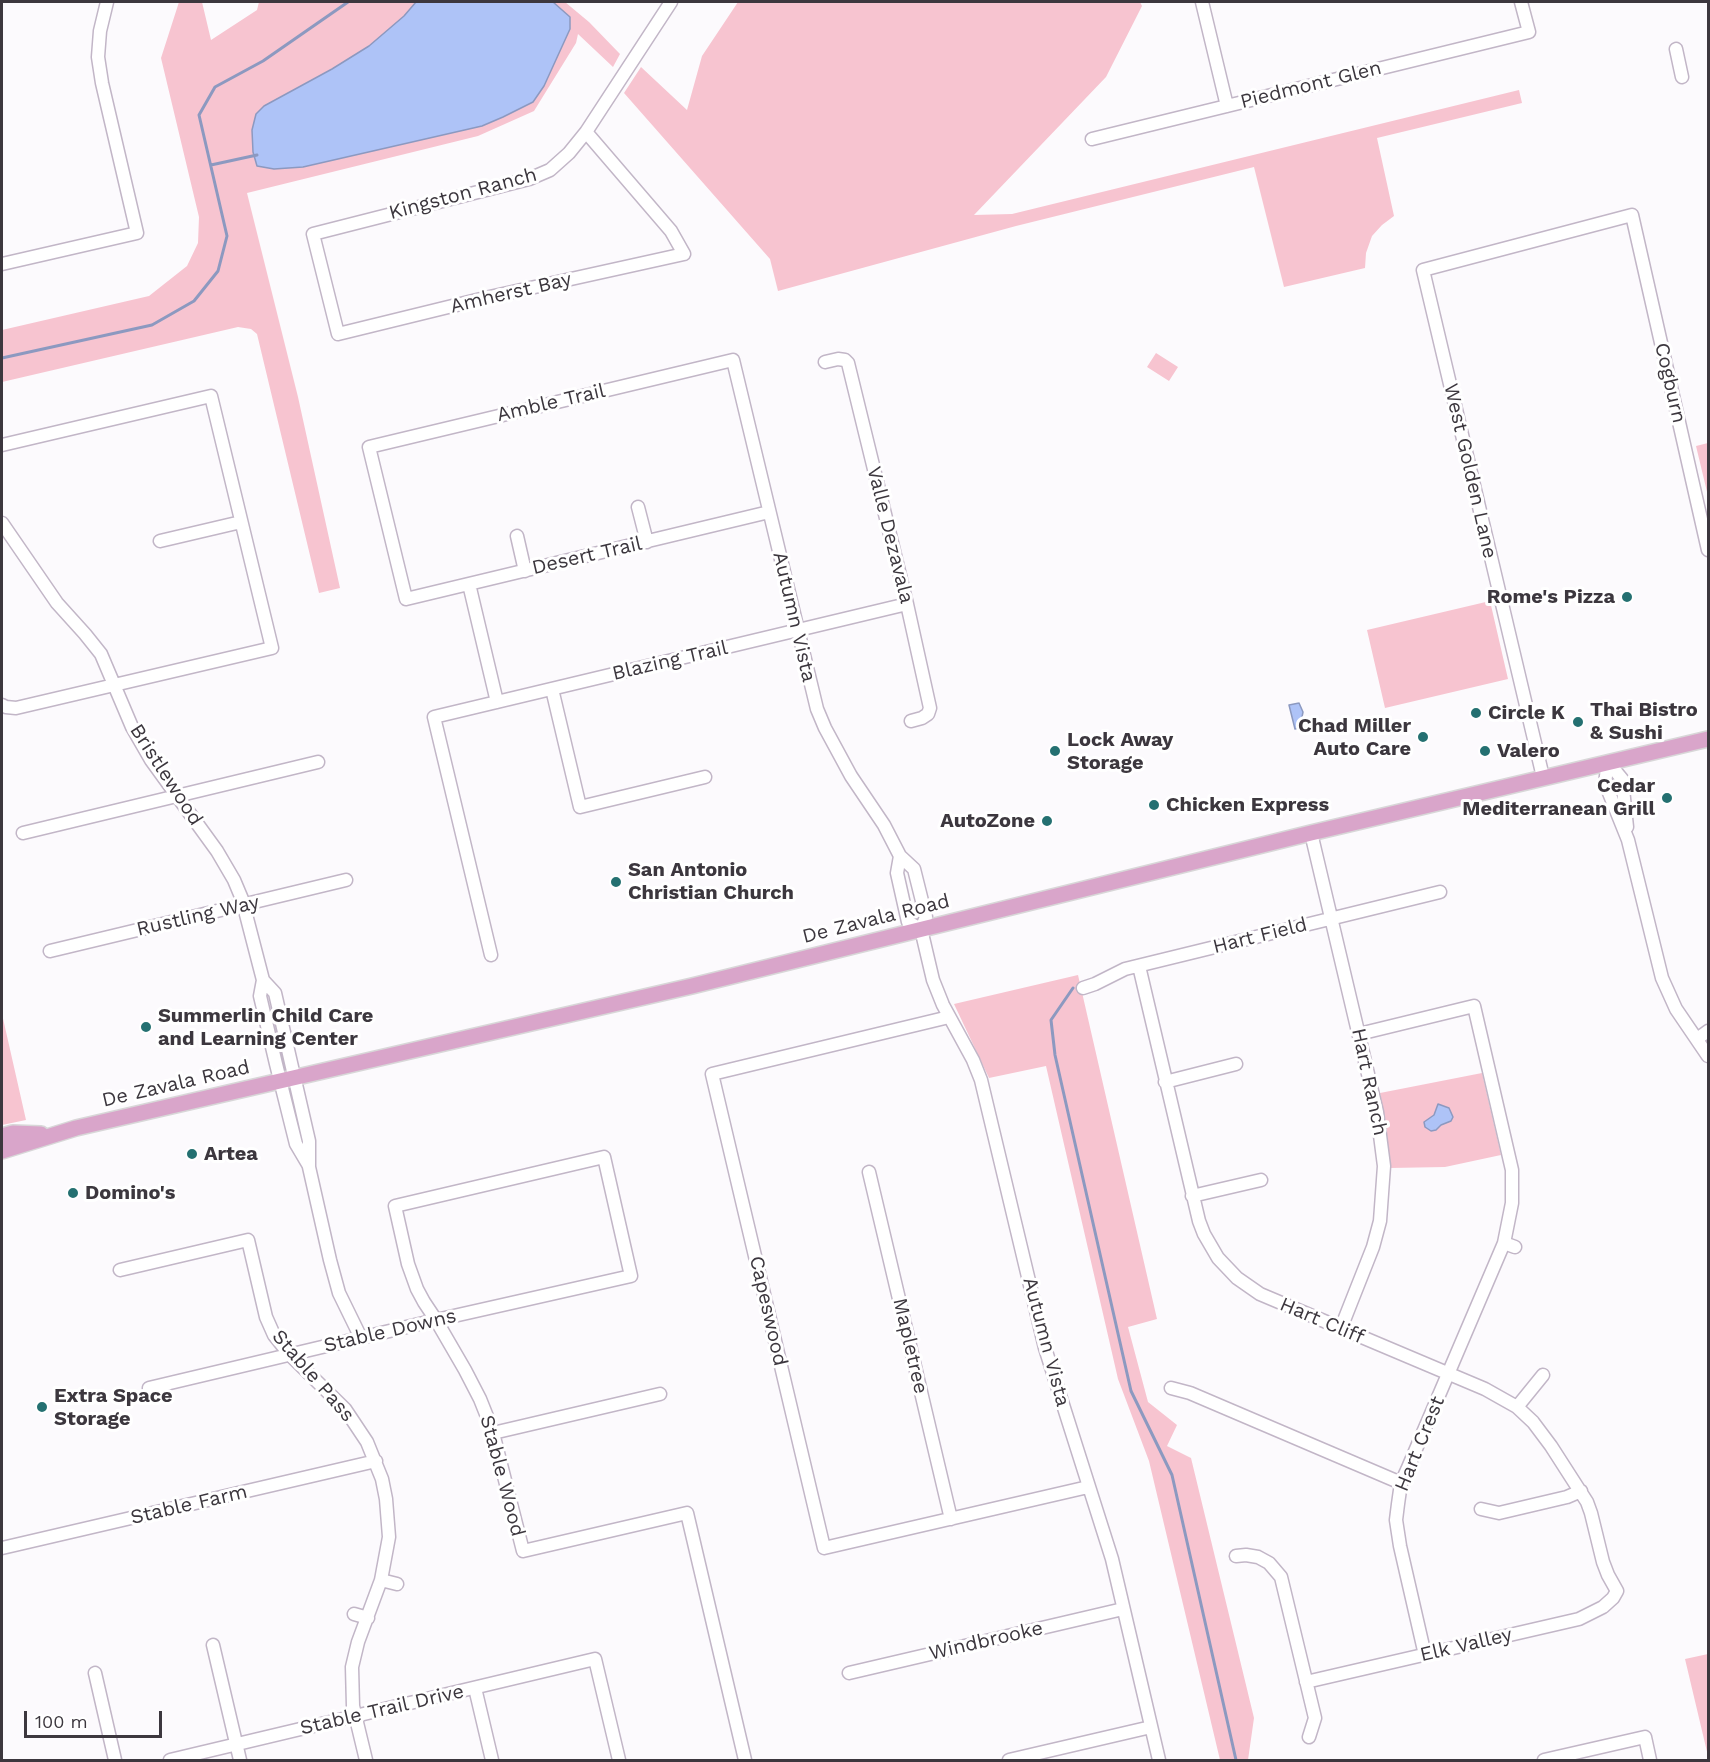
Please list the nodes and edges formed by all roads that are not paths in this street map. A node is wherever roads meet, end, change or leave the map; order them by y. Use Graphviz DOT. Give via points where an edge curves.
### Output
graph roads {
  1 [pos="107,2"];
  2 [pos="669,2"];
  3 [pos="1217,2"];
  4 [pos="1521,2"];
  5 [pos="1203,3"];
  6 [pos="1676,49"];
  7 [pos="1682,77"];
  8 [pos="1227,106"];
  9 [pos="586,132"];
  10 [pos="1092,139"];
  11 [pos="1632,215"];
  12 [pos="2,264"];
  13 [pos="338,334"];
  14 [pos="733,360"];
  15 [pos="825,362"];
  16 [pos="2,445"];
  17 [pos="638,507"];
  18 [pos="769,512"];
  19 [pos="241,522"];
  20 [pos="2,524"];
  21 [pos="517,536"];
  22 [pos="160,542"];
  23 [pos="646,542"];
  24 [pos="1708,550"];
  25 [pos="525,571"];
  26 [pos="469,584"];
  27 [pos="406,599"];
  28 [pos="907,604"];
  29 [pos="798,630"];
  30 [pos="114,686"];
  31 [pos="552,689"];
  32 [pos="497,702"];
  33 [pos="2,705"];
  34 [pos="911,721"];
  35 [pos="1708,739"];
  36 [pos="318,762"];
  37 [pos="1608,762"];
  38 [pos="705,777"];
  39 [pos="1543,777"];
  40 [pos="177,796"];
  41 [pos="23,833"];
  42 [pos="1311,833"];
  43 [pos="900,855"];
  44 [pos="346,880"];
  45 [pos="1440,892"];
  46 [pos="244,905"];
  47 [pos="1332,919"];
  48 [pos="921,929"];
  49 [pos="50,951"];
  50 [pos="491,955"];
  51 [pos="1139,966"];
  52 [pos="1083,988"];
  53 [pos="949,1017"];
  54 [pos="1708,1031"];
  55 [pos="1359,1034"];
  56 [pos="1697,1040"];
  57 [pos="1708,1056"];
  58 [pos="1236,1064"];
  59 [pos="288,1080"];
  60 [pos="1165,1082"];
  61 [pos="53,1134"];
  62 [pos="2,1136"];
  63 [pos="2,1151"];
  64 [pos="869,1172"];
  65 [pos="1261,1180"];
  66 [pos="1192,1196"];
  67 [pos="120,1270"];
  68 [pos="631,1276"];
  69 [pos="436,1320"];
  70 [pos="1341,1328"];
  71 [pos="361,1338"];
  72 [pos="290,1355"];
  73 [pos="1449,1374"];
  74 [pos="1543,1375"];
  75 [pos="149,1388"];
  76 [pos="1171,1388"];
  77 [pos="660,1394"];
  78 [pos="1517,1407"];
  79 [pos="494,1433"];
  80 [pos="376,1461"];
  81 [pos="1401,1483"];
  82 [pos="1088,1487"];
  83 [pos="1581,1491"];
  84 [pos="1481,1509"];
  85 [pos="951,1520"];
  86 [pos="2,1548"];
  87 [pos="1236,1556"];
  88 [pos="381,1580"];
  89 [pos="397,1584"];
  90 [pos="1617,1591"];
  91 [pos="1123,1609"];
  92 [pos="354,1614"];
  93 [pos="368,1618"];
  94 [pos="213,1645"];
  95 [pos="1425,1655"];
  96 [pos="96,1673"];
  97 [pos="849,1673"];
  98 [pos="1306,1682"];
  99 [pos="475,1688"];
  100 [pos="356,1716"];
  101 [pos="1151,1727"];
  102 [pos="1309,1737"];
  103 [pos="237,1744"];
  104 [pos="115,1761"];
  105 [pos="170,1761"];
  106 [pos="240,1761"];
  107 [pos="366,1761"];
  108 [pos="492,1761"];
  109 [pos="619,1761"];
  110 [pos="745,1761"];
  111 [pos="1009,1761"];
  112 [pos="1159,1761"];
  113 [pos="1544,1761"];
  114 [pos="1650,1761"];
  1 -- 12 [label="street" via="99,44 100,75 137,232"];
  2 -- 9 [label="street, Kingston Ranch"];
  3 -- 5 [label="street"];
  4 -- 8 [label="street, Piedmont Glen" via="1529,32"];
  5 -- 8 [label="street"];
  6 -- 7 [label="street"];
  8 -- 10 [label="street, Piedmont Glen"];
  9 -- 13 [label="street, Kingston Ranch" via="550,170 529,179 313,234"];
  9 -- 13 [label="street, Amherst Bay" via="671,231 684,254"];
  11 -- 24 [label="street, Cogburn"];
  11 -- 39 [label="street, West Golden Lane" via="1423,270"];
  14 -- 18 [label="street, Autumn Vista"];
  14 -- 27 [label="street, Amble Trail" via="369,447"];
  15 -- 28 [label="street, Valle Dezavala" via="838,359 848,363"];
  16 -- 19 [label="street" via="211,396"];
  17 -- 23 [label="street"];
  18 -- 23 [label="street, Desert Trail"];
  18 -- 29 [label="street, Autumn Vista"];
  19 -- 22 [label="street"];
  19 -- 30 [label="street" via="272,648"];
  20 -- 30 [label="street, Bristlewood" via="57,603 94,644"];
  21 -- 25 [label="street"];
  23 -- 25 [label="street, Desert Trail"];
  25 -- 26 [label="street, Desert Trail"];
  26 -- 27 [label="street, Desert Trail"];
  26 -- 32 [label="street"];
  28 -- 29 [label="street, Blazing Trail"];
  28 -- 34 [label="street, Valle Dezavala" via="930,708 928,714"];
  29 -- 31 [label="street, Blazing Trail"];
  29 -- 43 [label="street, Autumn Vista" via="825,728"];
  30 -- 33 [label="street" via="16,708"];
  30 -- 40 [label="street, Bristlewood" via="151,760"];
  31 -- 32 [label="street, Blazing Trail"];
  31 -- 38 [label="street" via="580,807"];
  32 -- 50 [label="street, Blazing Trail" via="434,717"];
  35 -- 37 [label="main road, De Zavala Road"];
  36 -- 40 [label="street"];
  37 -- 39 [label="main road, De Zavala Road"];
  37 -- 56 [label="street" via="1622,779 1628,840 1662,978 1676,1009"];
  39 -- 42 [label="main road, De Zavala Road"];
  40 -- 41 [label="street"];
  40 -- 46 [label="street, Bristlewood" via="227,865"];
  42 -- 47 [label="street, Hart Ranch"];
  42 -- 48 [label="main road, De Zavala Road"];
  43 -- 48 [label="street, Autumn Vista" via="914,869 927,917"];
  43 -- 48 [label="street, Autumn Vista" via="897,873 908,922"];
  44 -- 46 [label="street, Rustling Way"];
  45 -- 47 [label="street, Hart Field"];
  46 -- 49 [label="street, Rustling Way"];
  46 -- 59 [label="street, Bristlewood" via="264,980 260,996"];
  47 -- 51 [label="street, Hart Field"];
  47 -- 55 [label="street, Hart Ranch"];
  48 -- 53 [label="street, Autumn Vista" via="933,980"];
  48 -- 59 [label="main road, De Zavala Road"];
  51 -- 52 [label="street, Hart Field"];
  51 -- 60 [label="street, Hart Cliff"];
  53 -- 82 [label="street, Autumn Vista" via="981,1080 1045,1348"];
  53 -- 85 [label="street, Capeswood" via="712,1074 824,1548"];
  54 -- 56 [label="street"];
  55 -- 70 [label="street, Hart Ranch" via="1382,1139 1383,1193 1373,1247"];
  55 -- 73 [label="street, Hart Crest" via="1474,1006 1512,1170 1510,1245"];
  56 -- 57 [label="street"];
  58 -- 60 [label="street"];
  59 -- 61 [label="main road, De Zavala Road"];
  59 -- 71 [label="street, Bristlewood" via="296,1144 309,1167 339,1293"];
  60 -- 66 [label="street, Hart Cliff"];
  61 -- 62 [label="main road, De Zavala Road"];
  61 -- 63 [label="main road, De Zavala Road"];
  64 -- 85 [label="street, Mapletree"];
  65 -- 66 [label="street"];
  66 -- 70 [label="street, Hart Cliff" via="1210,1246 1237,1278 1272,1300"];
  67 -- 72 [label="street, Stable Pass" via="248,1240 266,1317"];
  68 -- 69 [label="street, Stable Downs"];
  68 -- 69 [label="street, Stable Wood" via="604,1157 395,1206 412,1276"];
  69 -- 71 [label="street, Stable Downs"];
  69 -- 79 [label="street, Stable Wood" via="480,1399"];
  70 -- 73 [label="street, Hart Cliff"];
  71 -- 72 [label="street, Stable Downs"];
  72 -- 75 [label="street, Stable Downs"];
  72 -- 80 [label="street, Stable Pass" via="345,1409"];
  73 -- 78 [label="street, Hart Cliff"];
  73 -- 81 [label="street, Hart Crest"];
  74 -- 78 [label="street"];
  76 -- 81 [label="street"];
  77 -- 79 [label="street"];
  78 -- 83 [label="street, Hart Cliff" via="1533,1422"];
  79 -- 110 [label="street, Stable Wood" via="523,1551 687,1512"];
  80 -- 86 [label="street, Stable Farm"];
  80 -- 88 [label="street, Stable Pass" via="389,1518"];
  81 -- 95 [label="street, Hart Crest" via="1396,1520"];
  82 -- 85 [label="street"];
  82 -- 91 [label="street, Autumn Vista" via="1112,1559"];
  83 -- 84 [label="street" via="1499,1513"];
  83 -- 90 [label="street, Hart Cliff" via="1592,1513 1603,1562"];
  87 -- 98 [label="street" via="1258,1557 1281,1577"];
  88 -- 89 [label="street"];
  88 -- 93 [label="street, Stable Pass"];
  90 -- 95 [label="street, Elk Valley" via="1603,1607 1579,1619"];
  91 -- 97 [label="street, Windbrooke"];
  91 -- 101 [label="street, Autumn Vista"];
  92 -- 93 [label="street"];
  93 -- 100 [label="street, Stable Pass" via="352,1667 351,1693"];
  94 -- 103 [label="street"];
  95 -- 98 [label="street, Elk Valley"];
  96 -- 104 [label="street"];
  98 -- 102 [label="street" via="1314,1718"];
  99 -- 100 [label="street, Stable Trail Drive"];
  99 -- 108 [label="street"];
  99 -- 109 [label="street, Stable Trail Drive" via="595,1659"];
  100 -- 103 [label="street, Stable Trail Drive"];
  100 -- 107 [label="street, Stable Pass"];
  101 -- 111 [label="street"];
  101 -- 112 [label="street, Autumn Vista"];
  103 -- 105 [label="street, Stable Trail Drive"];
  103 -- 106 [label="street"];
  113 -- 114 [label="street" via="1645,1737"];
}
